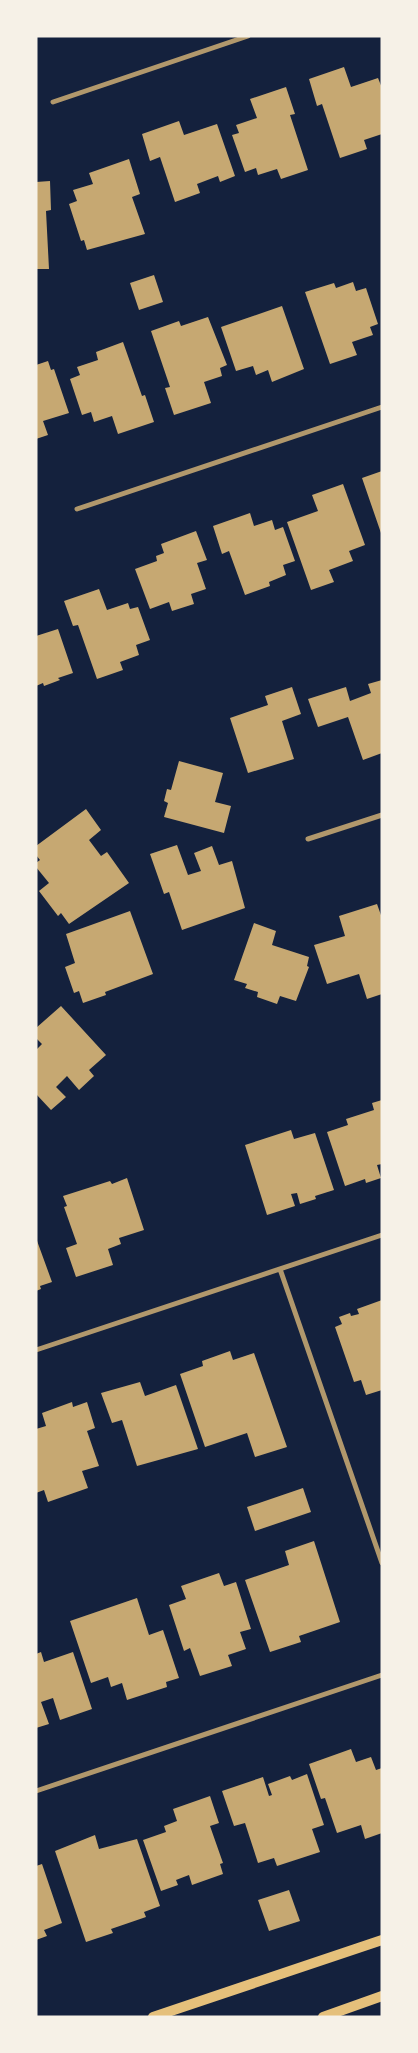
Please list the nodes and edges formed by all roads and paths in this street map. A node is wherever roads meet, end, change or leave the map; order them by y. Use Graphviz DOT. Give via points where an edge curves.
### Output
graph roads {
  1 [pos="248,36"];
  2 [pos="53,102"];
  3 [pos="382,407"];
  4 [pos="77,509"];
  5 [pos="382,815"];
  6 [pos="308,840"];
  7 [pos="382,1235"];
  8 [pos="280,1269"];
  9 [pos="36,1350"];
  10 [pos="382,1563"];
  11 [pos="382,1675"];
  12 [pos="36,1790"];
  13 [pos="382,1940"];
  14 [pos="382,1996"];
  15 [pos="153,2017"];
  16 [pos="323,2017"];
  1 -- 2 [label="street"];
  3 -- 4 [label="street"];
  5 -- 6 [label="street"];
  7 -- 8 [label="street"];
  8 -- 9 [label="street"];
  8 -- 10 [label="street"];
  11 -- 12 [label="street"];
  13 -- 15 [label="main road"];
  14 -- 16 [label="main road"];
}
